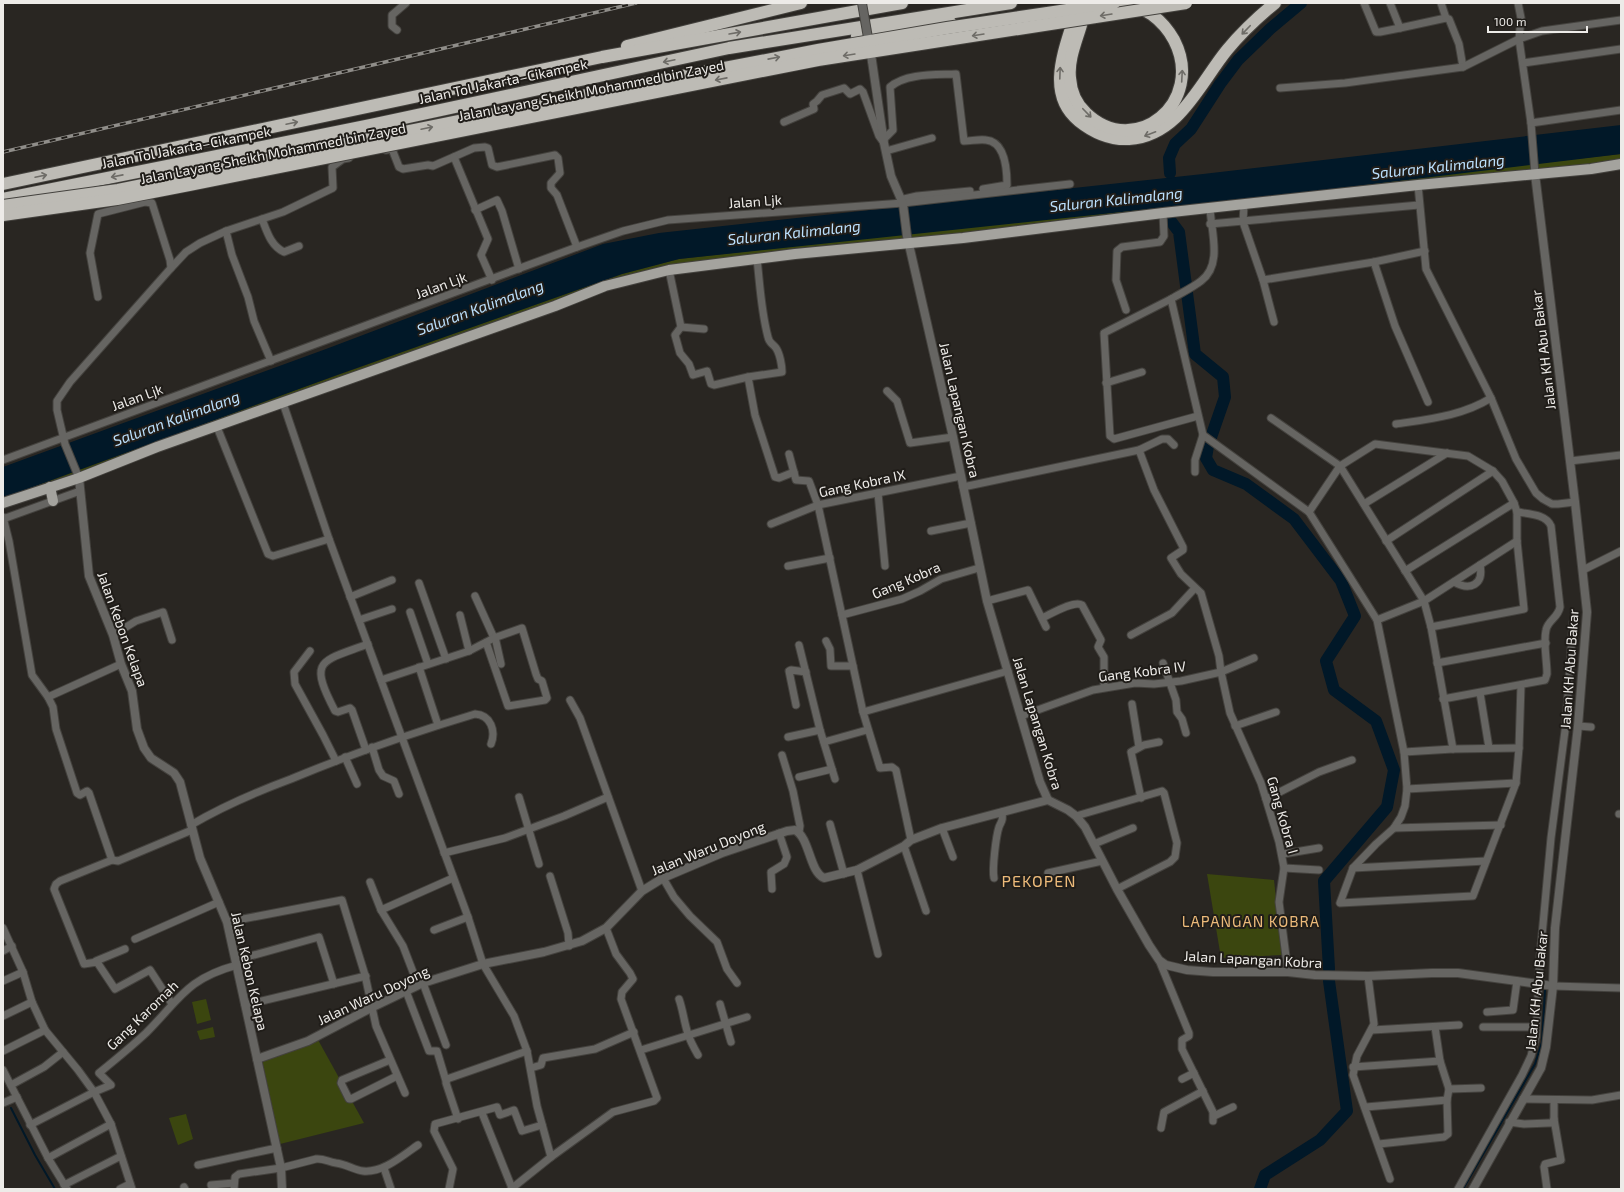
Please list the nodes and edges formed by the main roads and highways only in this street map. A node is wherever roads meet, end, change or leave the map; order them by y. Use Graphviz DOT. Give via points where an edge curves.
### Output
graph roads {
  1 [pos="801,3"];
  2 [pos="902,3"];
  3 [pos="1011,3"];
  4 [pos="1080,3"];
  5 [pos="1089,3"];
  6 [pos="1106,3"];
  7 [pos="1114,3"];
  8 [pos="1121,3"];
  9 [pos="1186,3"];
  10 [pos="1275,3"];
  11 [pos="1077,23"];
  12 [pos="729,48"];
  13 [pos="602,57"];
  14 [pos="1621,164"];
  15 [pos="3,184"];
  16 [pos="3,199"];
  17 [pos="3,206"];
  18 [pos="3,215"];
  19 [pos="50,487"];
  20 [pos="53,501"];
  21 [pos="3,503"];
  1 -- 13 [label="highway" via="644,41"];
  13 -- 2 [label="highway, Jalan Tol Jakarta–Cikampek, one-way"];
  3 -- 12 [label="highway, Jalan Tol Jakarta–Cikampek"];
  4 -- 11 [label="highway, bridge"];
  5 -- 11 [label="highway, bridge"];
  6 -- 12 [label="highway" via="1012,12 744,53"];
  17 -- 7 [label="highway, Jalan Layang Sheikh Mohammed bin Zayed, one-way, bridge" via="125,189 818,50"];
  11 -- 8 [label="highway, one-way" via="1070,64 1071,88 1076,101 1094,121 1107,127 1126,130 1154,123 1176,100 1183,74 1181,58 1170,33 1162,23 1146,10"];
  9 -- 18 [label="highway, Jalan Layang Sheikh Mohammed bin Zayed, one-way, bridge" via="818,60 189,186"];
  10 -- 11 [label="highway, one-way" via="1227,50 1176,118 1158,131 1137,138 1115,138 1091,130 1076,118 1064,100 1059,72"];
  12 -- 16 [label="highway, Jalan Tol Jakarta–Cikampek, one-way" via="379,123"];
  15 -- 13 [label="highway, Jalan Tol Jakarta–Cikampek, one-way"];
  14 -- 19 [label="main road" via="1535,171 963,238 907,240 669,270 605,286"];
  19 -- 20 [label="main road"];
  19 -- 21 [label="main road"];
}
